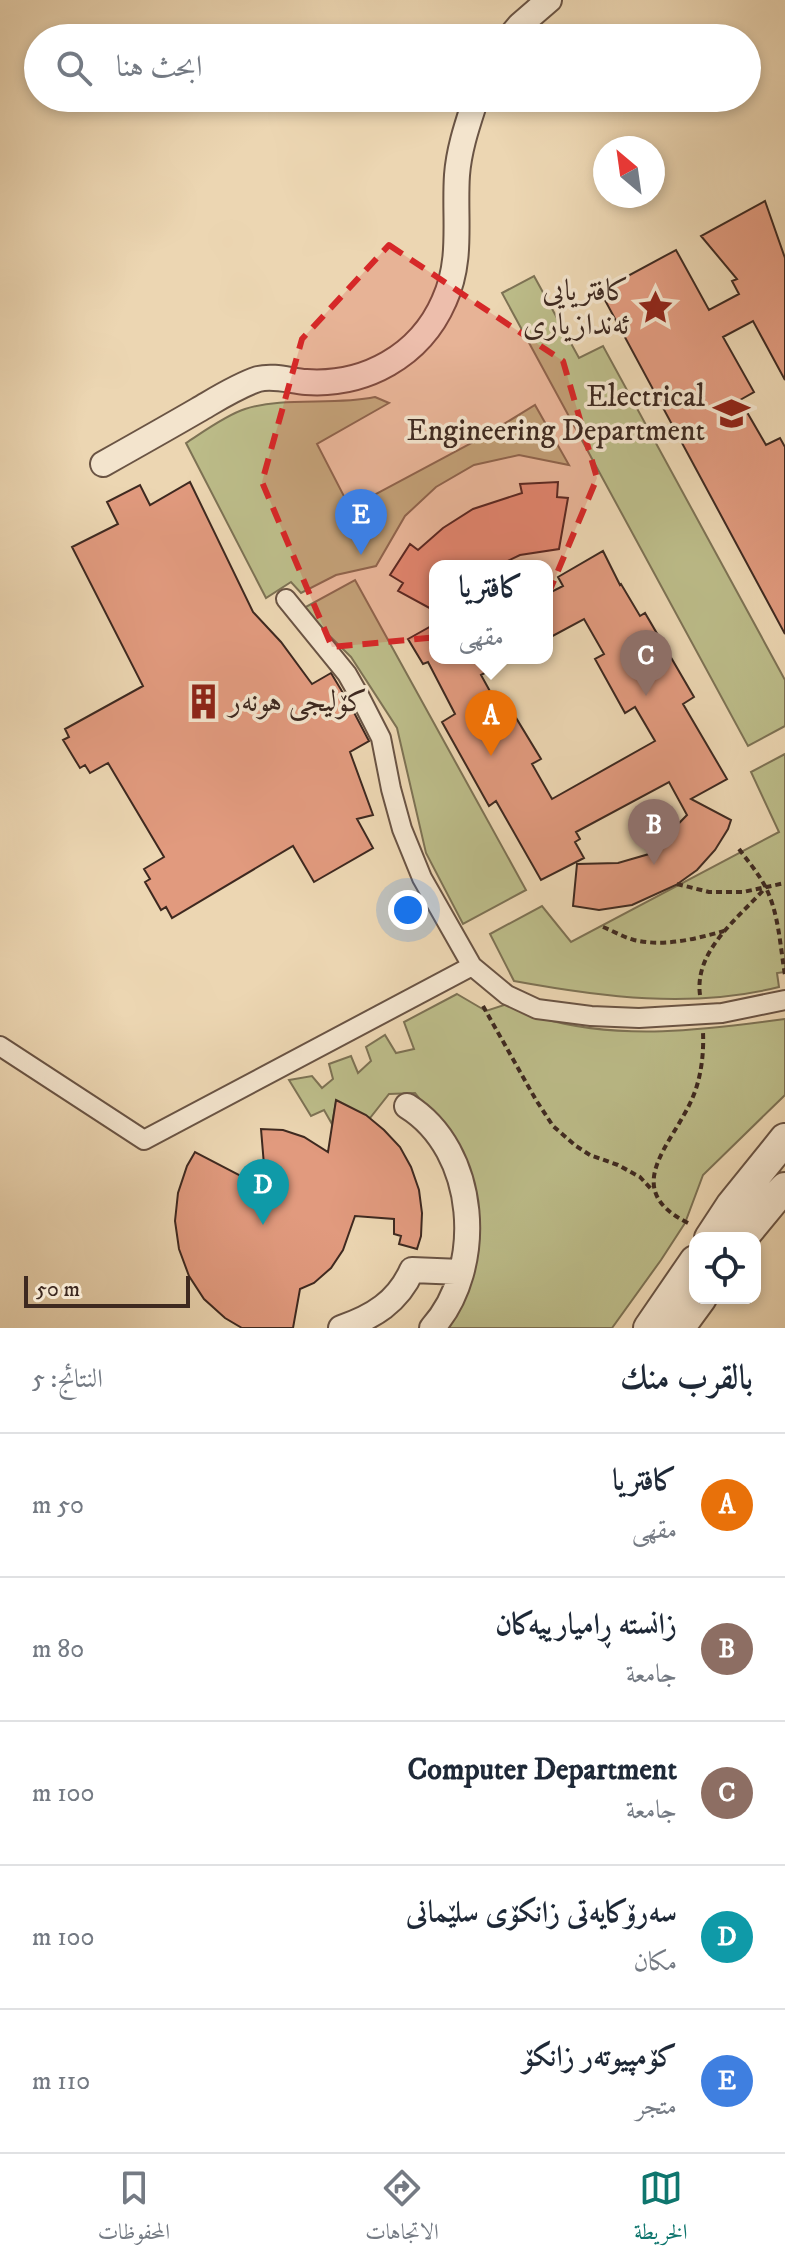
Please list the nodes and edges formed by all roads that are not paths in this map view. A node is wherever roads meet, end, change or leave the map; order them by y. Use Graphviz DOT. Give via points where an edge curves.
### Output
graph roads {
  1 [pos="549,0"];
  2 [pos="521,24"];
  3 [pos="472,112"];
  4 [pos="103,464"];
  5 [pos="286,599"];
  6 [pos="472,966"];
  7 [pos="785,1000"];
  8 [pos="0,1046"];
  9 [pos="407,1106"];
  10 [pos="785,1139"];
  11 [pos="785,1188"];
  12 [pos="714,1232"];
  13 [pos="747,1232"];
  14 [pos="689,1270"];
  15 [pos="461,1272"];
  16 [pos="697,1304"];
  17 [pos="341,1328"];
  18 [pos="432,1328"];
  19 [pos="649,1328"];
  20 [pos="679,1328"];
  1 -- 2 [label="street"];
  3 -- 4 [label="street" via="460,153 457,249 449,287 427,329 404,354 375,372 347,380 260,379"];
  5 -- 6 [label="street" via="347,674 381,738 407,841"];
  6 -- 7 [label="street" via="507,995 537,1009 591,1016 702,1015"];
  6 -- 8 [label="street" via="144,1140"];
  9 -- 15 [label="street" via="440,1139 458,1174 468,1216"];
  10 -- 12 [label="street"];
  11 -- 13 [label="street"];
  14 -- 19 [label="street"];
  15 -- 17 [label="street" via="412,1270 385,1307"];
  15 -- 18 [label="street" via="452,1299"];
  16 -- 20 [label="street"];
}
